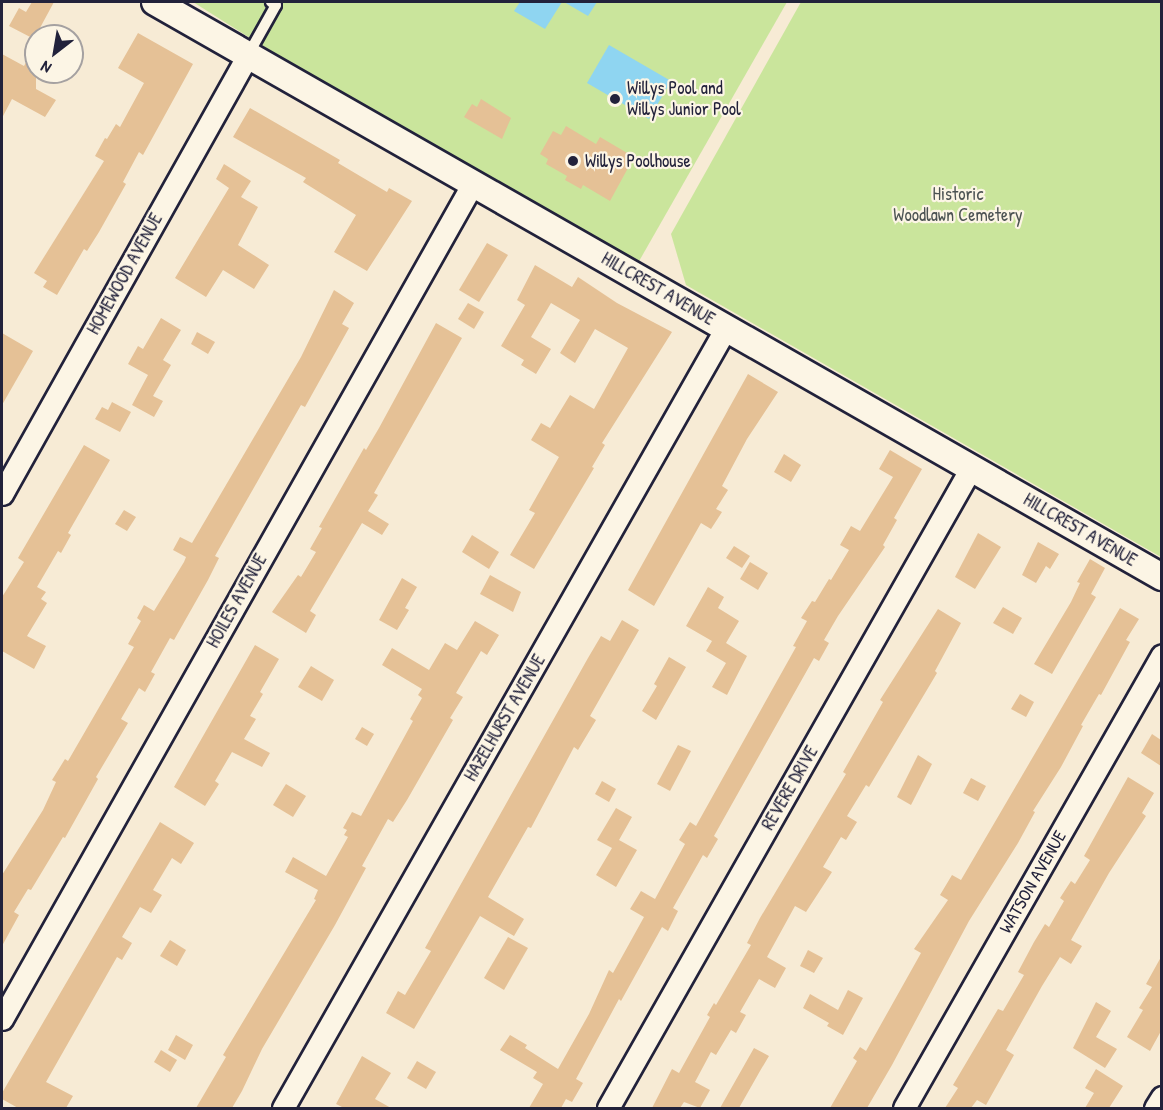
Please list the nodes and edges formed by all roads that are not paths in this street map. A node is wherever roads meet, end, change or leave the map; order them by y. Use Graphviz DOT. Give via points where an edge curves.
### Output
graph roads {
  1 [pos="155,2"];
  2 [pos="271,2"];
  3 [pos="248,55"];
  4 [pos="473,183"];
  5 [pos="726,328"];
  6 [pos="971,468"];
  7 [pos="2,494"];
  8 [pos="1161,577"];
  9 [pos="1161,655"];
  10 [pos="2,1019"];
  11 [pos="1161,1097"];
  12 [pos="283,1108"];
  13 [pos="608,1108"];
  14 [pos="904,1108"];
  15 [pos="1155,1108"];
  1 -- 3 [label="street, HILLCREST AVENUE"];
  2 -- 3 [label="lane" via="276,5"];
  3 -- 4 [label="street, HILLCREST AVENUE"];
  3 -- 7 [label="street, HOMEWOOD AVENUE"];
  4 -- 5 [label="street, HILLCREST AVENUE"];
  4 -- 10 [label="street, HOILES AVENUE"];
  5 -- 6 [label="street, HILLCREST AVENUE"];
  5 -- 12 [label="street, HAZELHURST AVENUE"];
  6 -- 8 [label="street, HILLCREST AVENUE"];
  6 -- 13 [label="street, REVERE DRIVE"];
  9 -- 14 [label="street, WATSON AVENUE"];
  11 -- 15 [label="street"];
}
